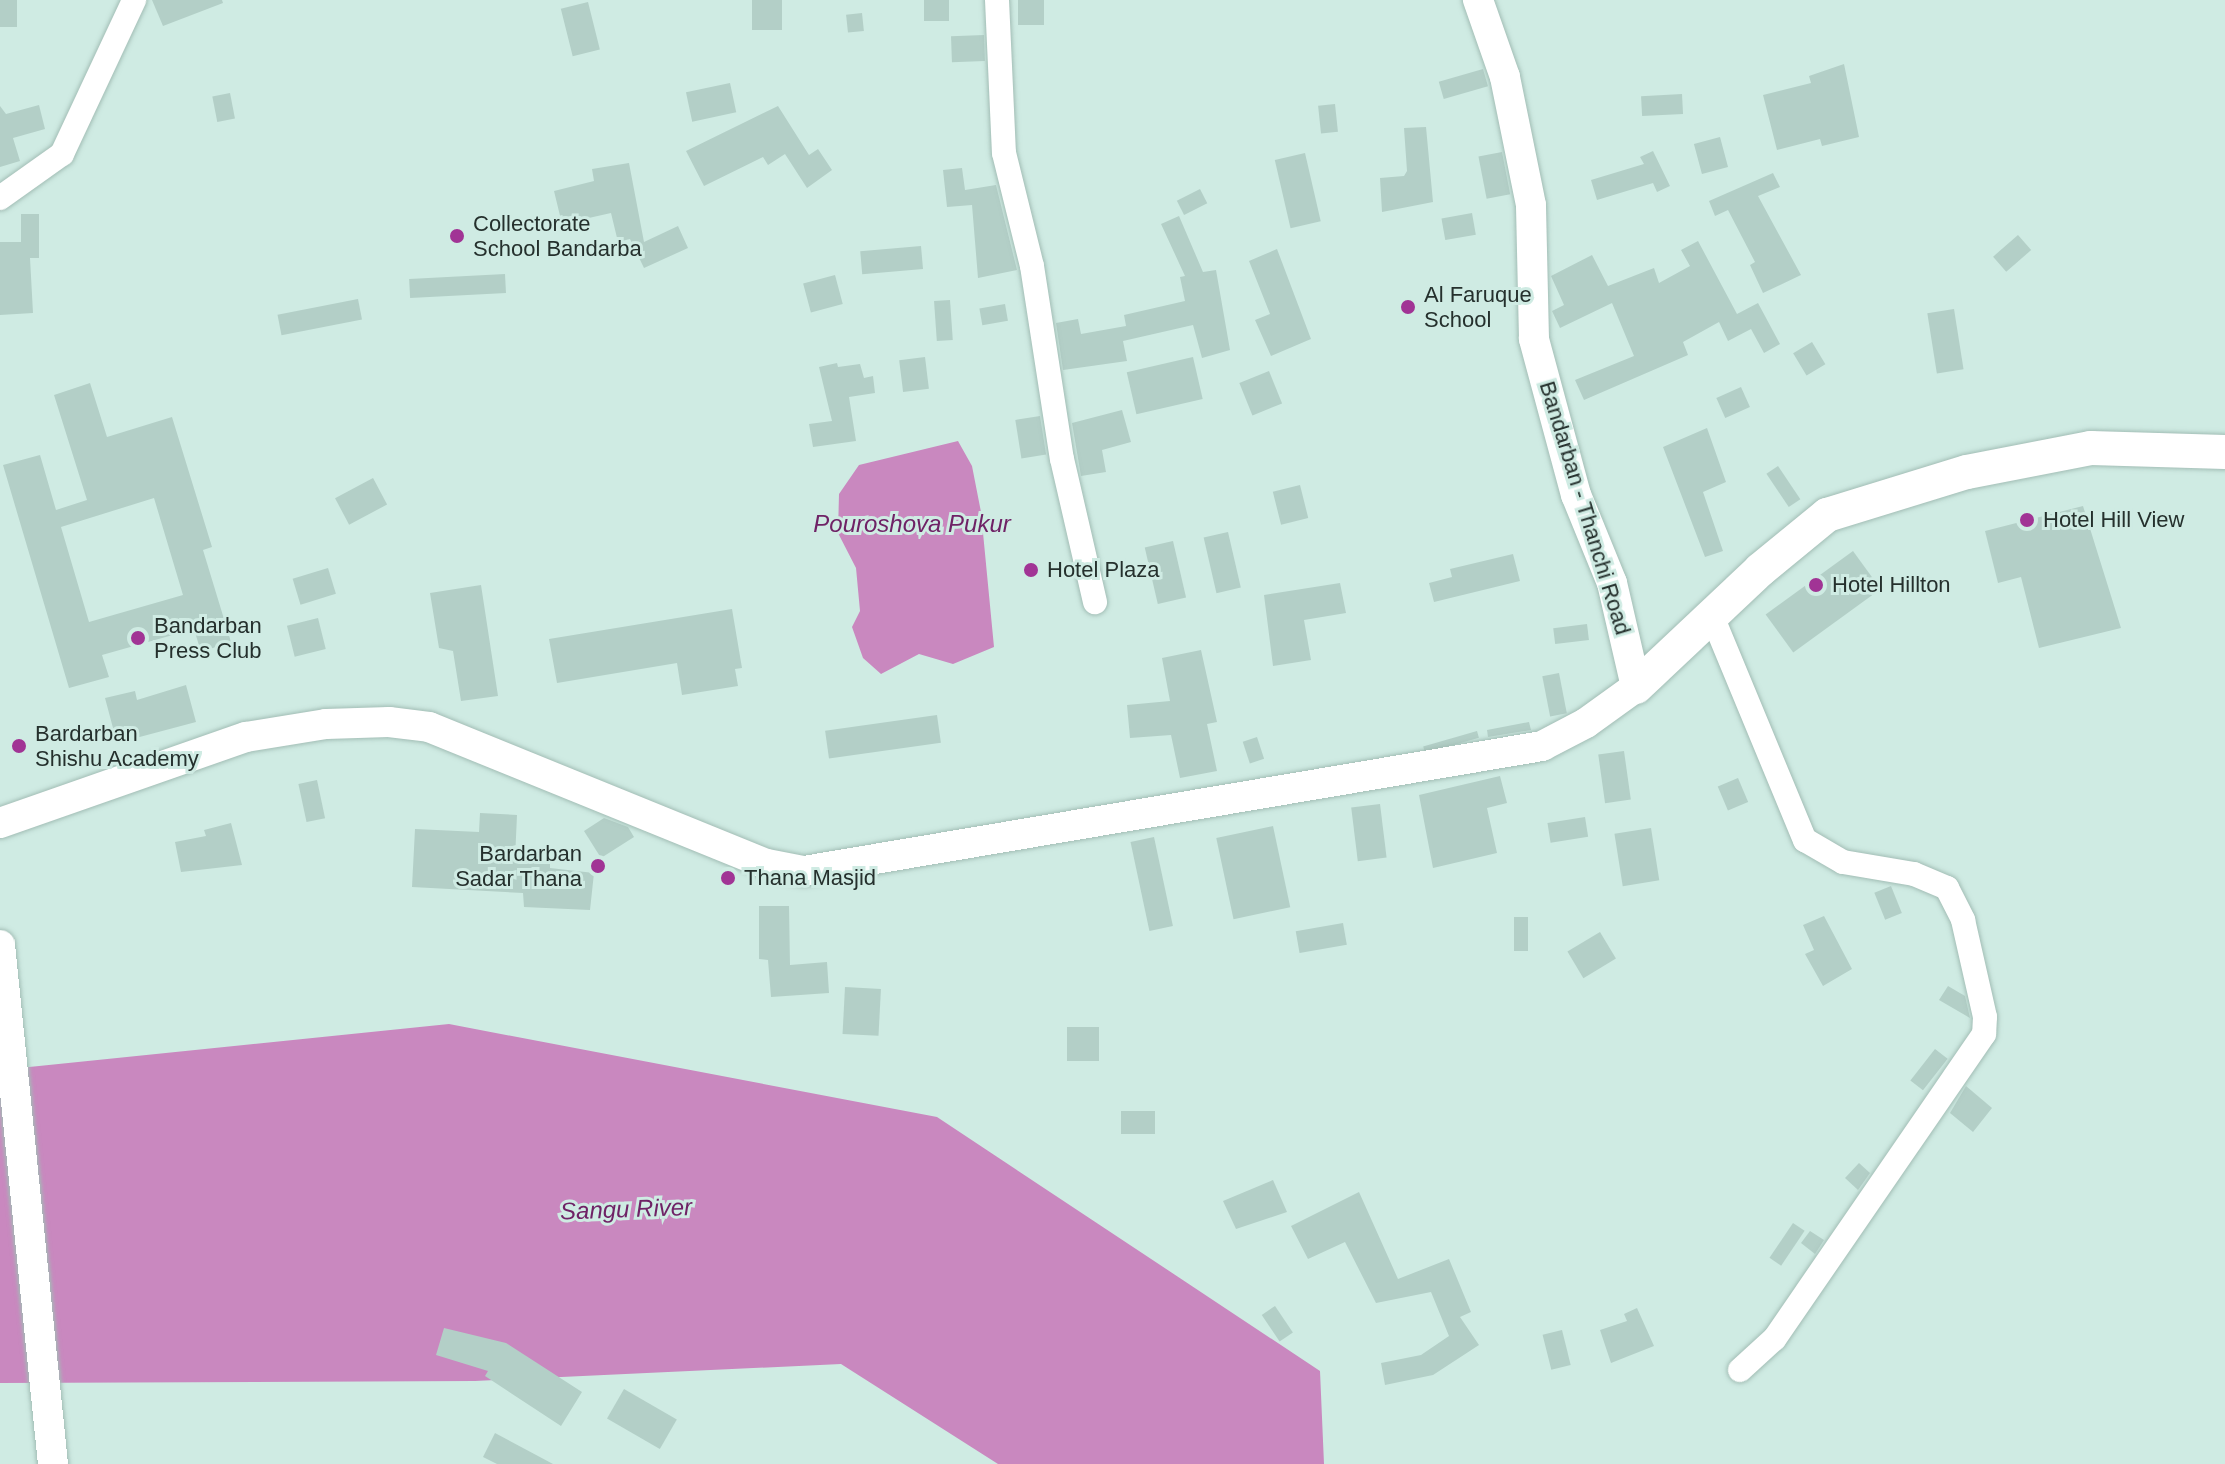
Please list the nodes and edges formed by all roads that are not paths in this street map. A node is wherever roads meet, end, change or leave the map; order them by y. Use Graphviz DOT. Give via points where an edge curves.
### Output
graph roads {
  1 [pos="134,0"];
  2 [pos="997,0"];
  3 [pos="1478,0"];
  4 [pos="0,198"];
  5 [pos="2225,452"];
  6 [pos="1095,602"];
  7 [pos="1712,616"];
  8 [pos="1636,687"];
  9 [pos="0,823"];
  10 [pos="0,945"];
  11 [pos="1740,1370"];
  12 [pos="53,1464"];
  1 -- 4 [label="street" via="62,154"];
  2 -- 6 [label="street" via="1004,153 1032,266 1062,459"];
  3 -- 8 [label="main road, Bandarban - Thanchi Road" via="1505,77 1531,205 1534,339 1576,495 1612,583"];
  5 -- 7 [label="highway" via="2091,448 1967,472 1827,515"];
  7 -- 8 [label="highway"];
  7 -- 11 [label="street" via="1805,840 1843,862 1914,874 1947,888 1963,920 1985,1017 1984,1034 1774,1339"];
  8 -- 9 [label="main road" via="1542,746 804,871 767,864 429,727 389,722 326,724 246,737"];
  10 -- 12 [label="main road"];
}
